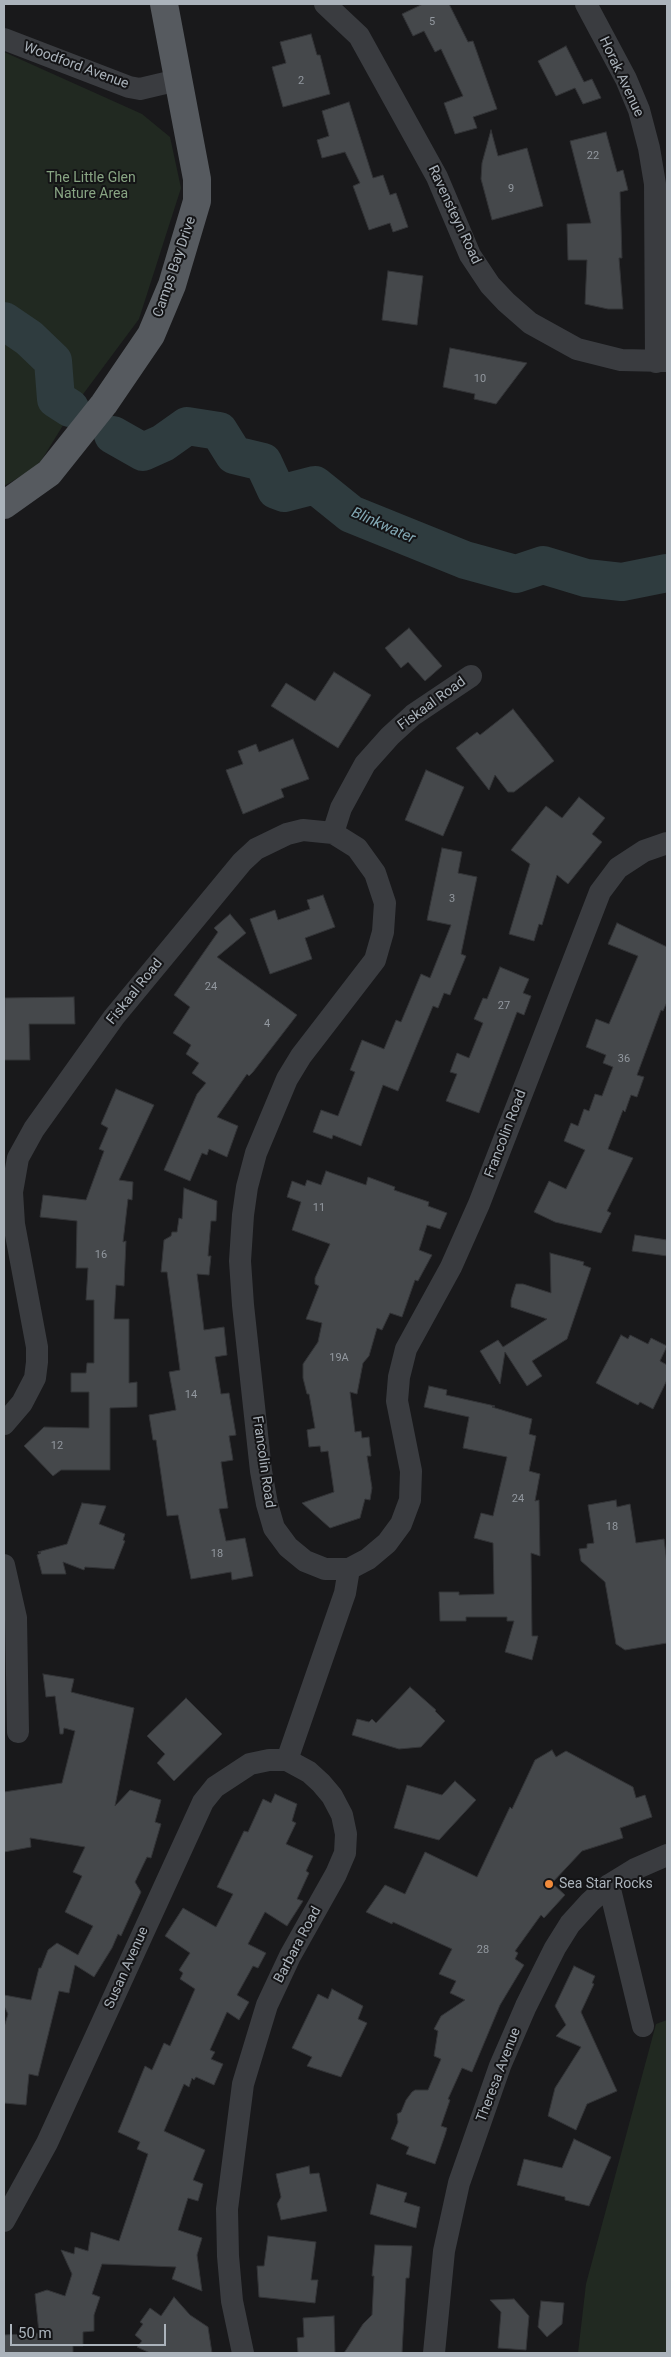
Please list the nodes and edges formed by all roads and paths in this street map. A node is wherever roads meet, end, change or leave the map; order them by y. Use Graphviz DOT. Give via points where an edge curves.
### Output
graph roads {
  1 [pos="164,4"];
  2 [pos="325,4"];
  3 [pos="586,4"];
  4 [pos="4,39"];
  5 [pos="178,80"];
  6 [pos="662,362"];
  7 [pos="4,505"];
  8 [pos="471,676"];
  9 [pos="333,833"];
  10 [pos="667,843"];
  11 [pos="4,1424"];
  12 [pos="4,1565"];
  13 [pos="349,1569"];
  14 [pos="18,1732"];
  15 [pos="287,1760"];
  16 [pos="667,1855"];
  17 [pos="609,1885"];
  18 [pos="643,2026"];
  19 [pos="4,2221"];
  20 [pos="243,2353"];
  21 [pos="434,2353"];
  1 -- 5 [label="main road, Camps Bay Drive"];
  2 -- 6 [label="street, Ravensteyn Road" via="359,36 432,169 470,254 500,296 530,323 577,349 621,360"];
  3 -- 6 [label="street, Horak Avenue" via="626,79 639,110 649,148 655,184"];
  4 -- 5 [label="street, Woodford Avenue" via="129,87 140,88"];
  5 -- 7 [label="main road, Camps Bay Drive" via="198,190 163,309 151,335 104,404 62,457 49,473"];
  8 -- 9 [label="street, Fiskaal Road" via="413,715 365,764 341,808"];
  9 -- 11 [label="street, Fiskaal Road" via="303,830 287,834 256,849 242,862 114,1017 34,1129 18,1158 12,1192 14,1224 37,1362 35,1378 22,1403"];
  9 -- 13 [label="street, Francolin Road" via="357,848 375,873 384,903 383,932 375,960 287,1079 256,1153 247,1187 240,1261 261,1471 274,1528 288,1548 305,1561 326,1569"];
  10 -- 13 [label="street, Francolin Road" via="644,851 618,868 600,892 479,1204 452,1267 406,1349 398,1377 397,1401 411,1471 410,1500 401,1524 388,1543"];
  12 -- 14 [label="street" via="16,1618"];
  13 -- 15 [label="street" via="345,1594"];
  15 -- 19 [label="street, Susan Avenue" via="250,1764 215,1787 203,1802 48,2143"];
  15 -- 20 [label="street, Barbara Road" via="309,1772 332,1796 342,1815 345,1853 267,2006 242,2084 227,2209 232,2301"];
  16 -- 17 [label="street, Theresa Avenue"];
  17 -- 18 [label="street"];
  17 -- 21 [label="street, Theresa Avenue" via="570,1924 554,1948 500,2066 462,2173 453,2212 444,2252"];
}
